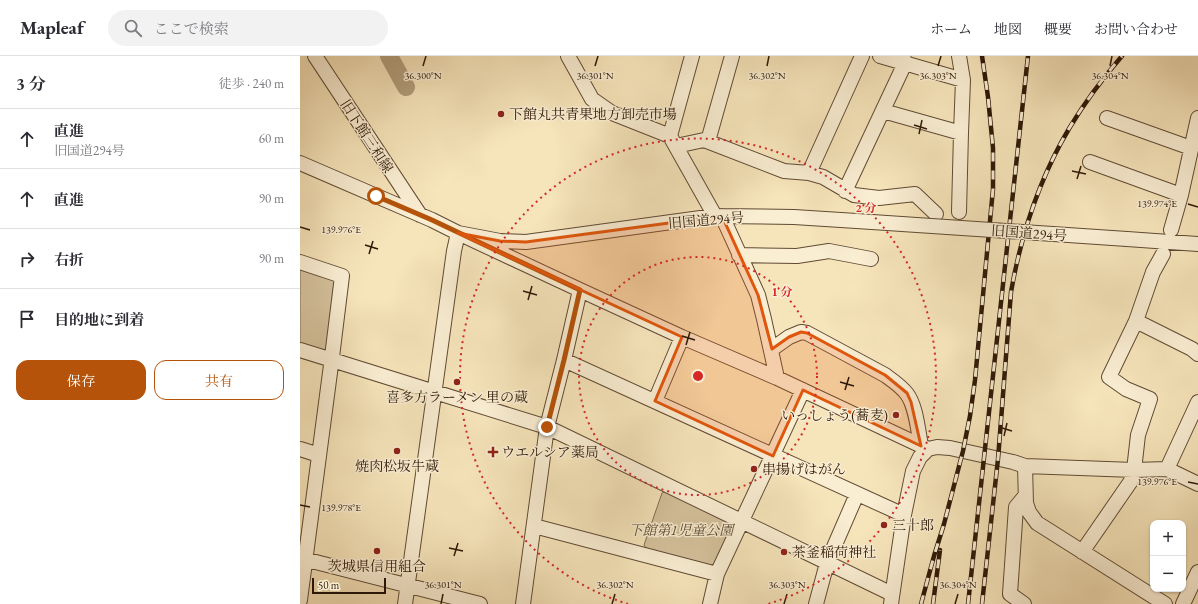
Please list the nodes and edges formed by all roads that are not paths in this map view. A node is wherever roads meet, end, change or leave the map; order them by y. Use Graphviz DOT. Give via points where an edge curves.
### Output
graph roads {
  1 [pos="315,56"];
  2 [pos="568,56"];
  3 [pos="732,56"];
  4 [pos="862,56"];
  5 [pos="880,56"];
  6 [pos="959,56"];
  7 [pos="689,57"];
  8 [pos="904,60"];
  9 [pos="963,80"];
  10 [pos="883,111"];
  11 [pos="1107,118"];
  12 [pos="1198,118"];
  13 [pos="961,133"];
  14 [pos="674,141"];
  15 [pos="708,141"];
  16 [pos="1191,148"];
  17 [pos="1090,162"];
  18 [pos="300,163"];
  19 [pos="809,173"];
  20 [pos="845,191"];
  21 [pos="1181,195"];
  22 [pos="959,212"];
  23 [pos="936,214"];
  24 [pos="420,215"];
  25 [pos="719,216"];
  26 [pos="1171,230"];
  27 [pos="458,233"];
  28 [pos="1198,244"];
  29 [pos="1163,254"];
  30 [pos="739,255"];
  31 [pos="871,259"];
  32 [pos="300,262"];
  33 [pos="580,290"];
  34 [pos="1136,321"];
  35 [pos="682,337"];
  36 [pos="772,349"];
  37 [pos="300,350"];
  38 [pos="1198,354"];
  39 [pos="332,360"];
  40 [pos="564,360"];
  41 [pos="777,378"];
  42 [pos="803,390"];
  43 [pos="434,391"];
  44 [pos="655,401"];
  45 [pos="1198,402"];
  46 [pos="547,427"];
  47 [pos="925,447"];
  48 [pos="300,449"];
  49 [pos="319,455"];
  50 [pos="772,456"];
  51 [pos="1025,466"];
  52 [pos="1167,469"];
  53 [pos="1134,470"];
  54 [pos="1198,484"];
  55 [pos="857,494"];
  56 [pos="1026,496"];
  57 [pos="904,515"];
  58 [pos="741,522"];
  59 [pos="534,526"];
  60 [pos="1082,552"];
  61 [pos="303,559"];
  62 [pos="826,562"];
  63 [pos="1198,572"];
  64 [pos="718,574"];
  65 [pos="407,586"];
  66 [pos="891,599"];
  67 [pos="300,600"];
  68 [pos="405,604"];
  69 [pos="480,604"];
  70 [pos="523,604"];
  71 [pos="710,604"];
  72 [pos="816,604"];
  73 [pos="1024,604"];
  74 [pos="1165,604"];
  75 [pos="1183,604"];
  1 -- 24 [label="street, 旧下館三和線"];
  2 -- 14 [label="street" via="592,99 612,113"];
  3 -- 15 [label="street"];
  4 -- 19 [label="street"];
  5 -- 8 [label="street"];
  6 -- 9 [label="street"];
  7 -- 14 [label="street"];
  8 -- 9 [label="street"];
  8 -- 10 [label="street"];
  9 -- 13 [label="street"];
  10 -- 13 [label="street"];
  10 -- 20 [label="street"];
  11 -- 16 [label="street"];
  12 -- 16 [label="street"];
  13 -- 22 [label="street"];
  14 -- 15 [label="street"];
  14 -- 25 [label="street"];
  15 -- 19 [label="street" via="784,171"];
  16 -- 21 [label="street"];
  17 -- 21 [label="street"];
  18 -- 24 [label="street, 旧国道294号"];
  19 -- 20 [label="street" via="823,177"];
  20 -- 23 [label="street" via="854,195 879,198 915,194"];
  21 -- 26 [label="street"];
  24 -- 27 [label="street, 旧国道294号"];
  25 -- 27 [label="street, 旧国道294号" via="526,242 500,241"];
  25 -- 28 [label="street, 旧国道294号, bridge" via="794,217"];
  25 -- 30 [label="street"];
  27 -- 33 [label="street"];
  27 -- 43 [label="street"];
  29 -- 34 [label="street" via="1153,272"];
  30 -- 31 [label="street" via="797,256 830,251"];
  30 -- 36 [label="street" via="758,295"];
  32 -- 39 [label="street" via="342,276"];
  33 -- 35 [label="street"];
  33 -- 40 [label="street"];
  34 -- 38 [label="street"];
  34 -- 53 [label="street" via="1109,377 1126,389 1150,399 1138,435"];
  35 -- 41 [label="street"];
  35 -- 44 [label="street"];
  36 -- 41 [label="street"];
  36 -- 47 [label="street" via="789,337 801,332 807,333 885,375 906,393"];
  37 -- 39 [label="street"];
  39 -- 43 [label="street"];
  39 -- 49 [label="street"];
  40 -- 44 [label="street"];
  40 -- 46 [label="street"];
  41 -- 42 [label="street"];
  42 -- 47 [label="street"];
  42 -- 50 [label="street"];
  43 -- 46 [label="street"];
  43 -- 65 [label="street"];
  44 -- 50 [label="street"];
  45 -- 52 [label="street"];
  46 -- 58 [label="street"];
  46 -- 59 [label="street"];
  47 -- 51 [label="street" via="950,448"];
  47 -- 57 [label="street" via="913,471"];
  48 -- 49 [label="street"];
  49 -- 61 [label="street"];
  50 -- 55 [label="street"];
  50 -- 58 [label="street"];
  51 -- 53 [label="street"];
  51 -- 56 [label="street"];
  52 -- 53 [label="street"];
  52 -- 54 [label="street"];
  53 -- 60 [label="street" via="1131,481"];
  55 -- 57 [label="street"];
  55 -- 62 [label="street"];
  56 -- 60 [label="street" via="1029,512 1037,523"];
  56 -- 73 [label="street" via="1016,507 1010,594"];
  57 -- 66 [label="street"];
  58 -- 62 [label="street"];
  58 -- 64 [label="street"];
  59 -- 64 [label="street"];
  59 -- 70 [label="street"];
  60 -- 74 [label="street"];
  61 -- 65 [label="street"];
  61 -- 67 [label="street"];
  62 -- 66 [label="street"];
  62 -- 72 [label="street"];
  63 -- 75 [label="street"];
  64 -- 71 [label="street"];
  65 -- 68 [label="street"];
  65 -- 69 [label="street"];
}
